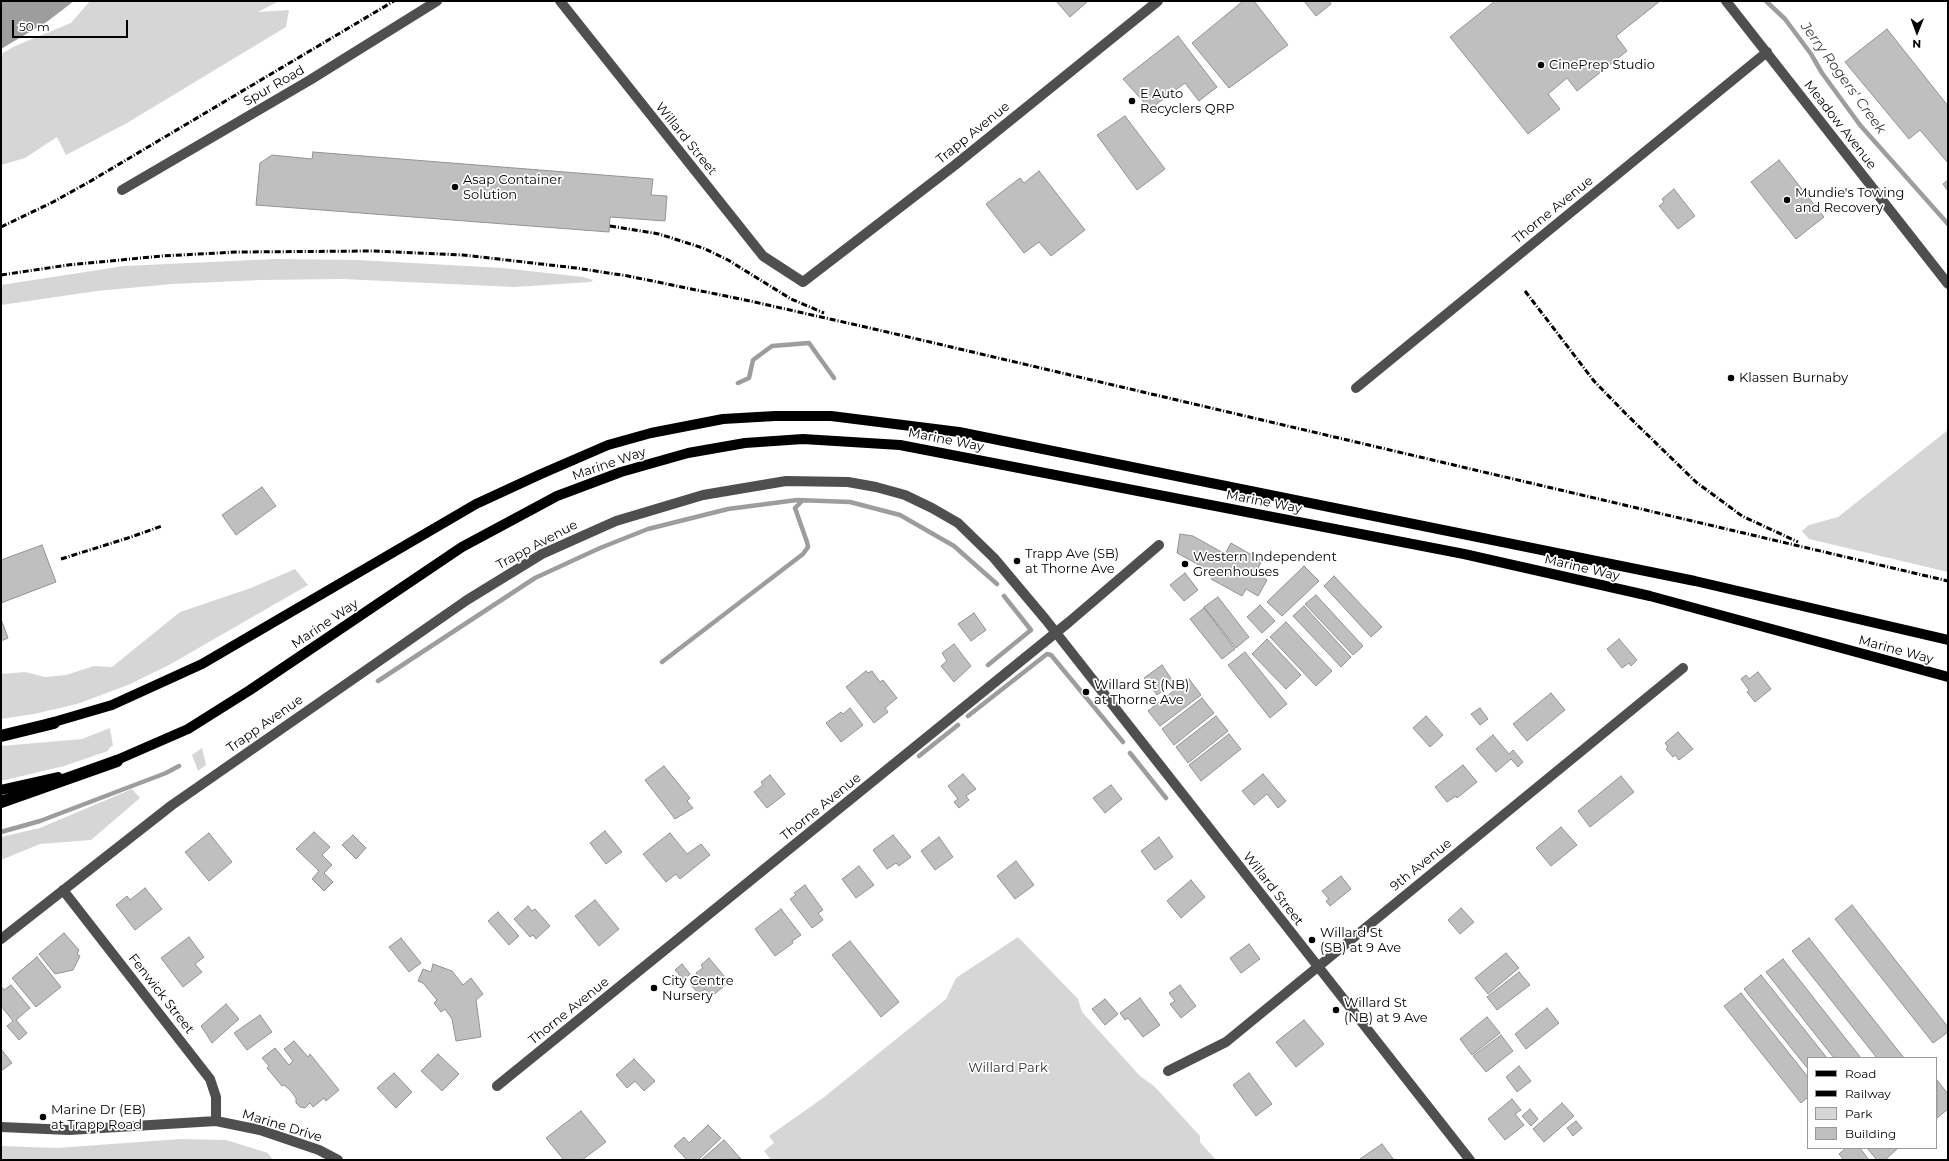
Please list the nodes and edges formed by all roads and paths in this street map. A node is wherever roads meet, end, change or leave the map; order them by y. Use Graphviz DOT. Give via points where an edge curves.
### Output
graph roads {
  1 [pos="437,1"];
  2 [pos="560,1"];
  3 [pos="1158,1"];
  4 [pos="1726,1"];
  5 [pos="1767,52"];
  6 [pos="122,190"];
  7 [pos="803,282"];
  8 [pos="1948,284"];
  9 [pos="1356,388"];
  10 [pos="1159,545"];
  11 [pos="1056,633"];
  12 [pos="1948,640"];
  13 [pos="1683,668"];
  14 [pos="1948,677"];
  15 [pos="54,723"];
  16 [pos="1,729"];
  17 [pos="1,736"];
  18 [pos="117,761"];
  19 [pos="1,790"];
  20 [pos="1,802"];
  21 [pos="63,890"];
  22 [pos="1,939"];
  23 [pos="1318,967"];
  24 [pos="1168,1071"];
  25 [pos="497,1086"];
  26 [pos="216,1121"];
  27 [pos="1,1127"];
  28 [pos="338,1160"];
  29 [pos="1470,1160"];
  1 -- 6 [label="street, Spur Road" via="310,80"];
  2 -- 7 [label="street, Willard Street" via="763,256"];
  3 -- 7 [label="street, Trapp Avenue" via="955,165"];
  4 -- 5 [label="street, Meadow Avenue"];
  5 -- 8 [label="street, Meadow Avenue"];
  5 -- 9 [label="street, Thorne Avenue"];
  10 -- 11 [label="street, Thorne Avenue"];
  11 -- 21 [label="street, Trapp Avenue" via="994,558 967,532 932,508 905,495 848,482 816,480 786,481 703,495 610,524 542,554 503,577 172,805"];
  11 -- 23 [label="street, Willard Street"];
  11 -- 25 [label="street, Thorne Avenue"];
  12 -- 15 [label="main road, Marine Way" via="1695,581 959,432 831,416 775,416 723,420 651,433 608,445 476,504 202,664 112,705"];
  13 -- 23 [label="street, 9th Avenue"];
  14 -- 18 [label="main road, Marine Way" via="1650,596 1464,554 900,444 803,439 745,443 688,453 621,472 557,496 462,547 188,729"];
  15 -- 16 [label="main road, Marine Way"];
  15 -- 17 [label="highway"];
  18 -- 19 [label="main road, Marine Way"];
  18 -- 20 [label="highway"];
  21 -- 22 [label="street, Trapp Avenue"];
  21 -- 26 [label="street, Fenwick Street" via="210,1079 216,1097"];
  23 -- 24 [label="street, 9th Avenue" via="1226,1042"];
  23 -- 29 [label="street, Willard Street"];
  26 -- 27 [label="street, Marine Drive" via="69,1130"];
  26 -- 28 [label="street, Marine Drive" via="281,1136"];
}
